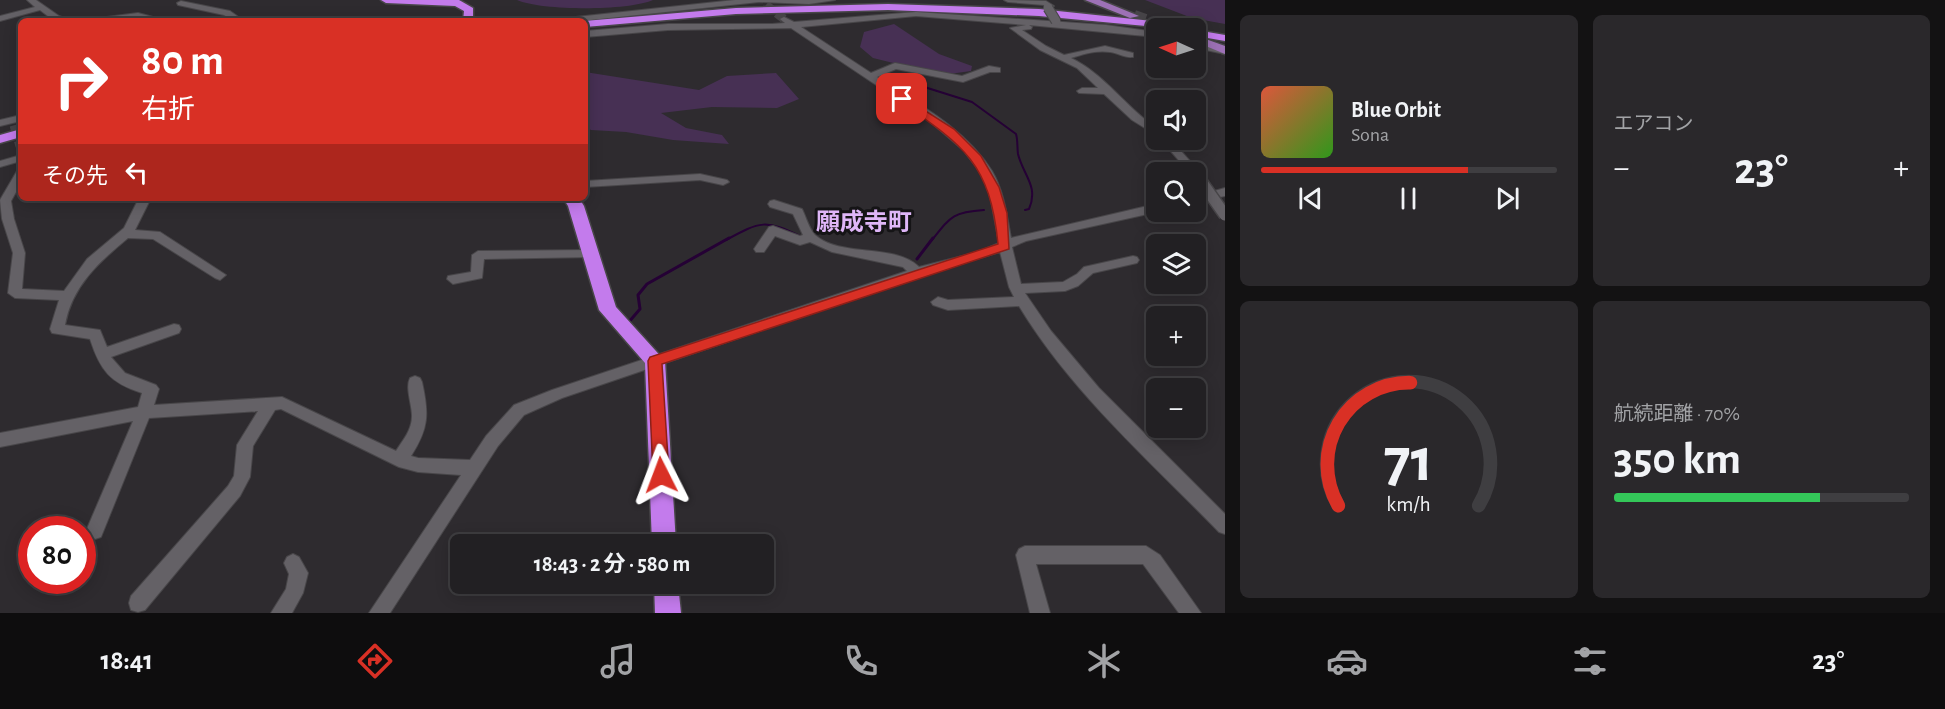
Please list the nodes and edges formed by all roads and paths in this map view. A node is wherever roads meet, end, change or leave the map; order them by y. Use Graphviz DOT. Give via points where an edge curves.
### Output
graph roads {
  1 [pos="31,0"];
  2 [pos="386,0"];
  3 [pos="831,0"];
  4 [pos="1008,0"];
  5 [pos="1090,0"];
  6 [pos="761,1"];
  7 [pos="181,2"];
  8 [pos="1043,4"];
  9 [pos="39,8"];
  10 [pos="1134,16"];
  11 [pos="56,18"];
  12 [pos="114,18"];
  13 [pos="152,18"];
  14 [pos="168,18"];
  15 [pos="234,18"];
  16 [pos="468,18"];
  17 [pos="587,18"];
  18 [pos="0,19"];
  19 [pos="789,22"];
  20 [pos="1057,23"];
  21 [pos="1146,23"];
  22 [pos="588,24"];
  23 [pos="1146,26"];
  24 [pos="588,29"];
  25 [pos="1146,33"];
  26 [pos="588,34"];
  27 [pos="1225,36"];
  28 [pos="1206,37"];
  29 [pos="1206,41"];
  30 [pos="1225,50"];
  31 [pos="1131,55"];
  32 [pos="1066,57"];
  33 [pos="998,70"];
  34 [pos="870,77"];
  35 [pos="1082,91"];
  36 [pos="1109,91"];
  37 [pos="0,123"];
  38 [pos="17,124"];
  39 [pos="1146,124"];
  40 [pos="0,139"];
  41 [pos="18,140"];
  42 [pos="0,144"];
  43 [pos="1175,150"];
  44 [pos="18,159"];
  45 [pos="1185,162"];
  46 [pos="0,164"];
  47 [pos="18,178"];
  48 [pos="723,182"];
  49 [pos="588,184"];
  50 [pos="1206,188"];
  51 [pos="1225,192"];
  52 [pos="1206,197"];
  53 [pos="143,201"];
  54 [pos="572,201"];
  55 [pos="774,204"];
  56 [pos="1146,210"];
  57 [pos="1225,215"];
  58 [pos="125,234"];
  59 [pos="810,237"];
  60 [pos="1004,246"];
  61 [pos="760,249"];
  62 [pos="591,254"];
  63 [pos="1133,260"];
  64 [pos="917,273"];
  65 [pos="220,274"];
  66 [pos="453,279"];
  67 [pos="1016,288"];
  68 [pos="15,293"];
  69 [pos="0,295"];
  70 [pos="68,297"];
  71 [pos="1023,301"];
  72 [pos="939,302"];
  73 [pos="174,329"];
  74 [pos="102,354"];
  75 [pos="655,361"];
  76 [pos="415,382"];
  77 [pos="271,403"];
  78 [pos="144,412"];
  79 [pos="0,440"];
  80 [pos="399,460"];
  81 [pos="474,468"];
  82 [pos="1225,526"];
  83 [pos="96,529"];
  84 [pos="664,534"];
  85 [pos="293,563"];
  86 [pos="667,594"];
  87 [pos="138,603"];
  88 [pos="281,613"];
  89 [pos="379,613"];
  90 [pos="668,613"];
  91 [pos="1040,613"];
  92 [pos="1191,613"];
  1 -- 9 [label="street"];
  2 -- 16 [label="highway" via="458,3 469,10"];
  3 -- 6 [label="street"];
  4 -- 8 [label="street"];
  5 -- 10 [label="main road"];
  6 -- 17 [label="street"];
  7 -- 14 [label="street"];
  7 -- 15 [label="street"];
  8 -- 20 [label="street, bridge"];
  9 -- 11 [label="street"];
  9 -- 18 [label="street"];
  12 -- 13 [label="street"];
  19 -- 20 [label="street" via="916,14"];
  19 -- 26 [label="street"];
  19 -- 34 [label="street"];
  20 -- 25 [label="street"];
  20 -- 32 [label="street" via="1056,27 1014,28 1043,48"];
  21 -- 22 [label="highway" via="980,7 892,5 741,11"];
  23 -- 24 [label="highway" via="1002,13 854,10"];
  27 -- 28 [label="highway"];
  29 -- 30 [label="main road"];
  31 -- 32 [label="street" via="1111,47"];
  32 -- 36 [label="street"];
  33 -- 34 [label="street" via="989,69 963,80 895,66"];
  34 -- 60 [label="street" via="950,131 977,158 993,187 1001,213"];
  35 -- 36 [label="street"];
  36 -- 39 [label="street"];
  37 -- 38 [label="street"];
  38 -- 40 [label="highway"];
  41 -- 42 [label="highway"];
  43 -- 45 [label="street"];
  44 -- 46 [label="street"];
  47 -- 68 [label="street" via="5,201 19,253"];
  48 -- 49 [label="street" via="700,177"];
  50 -- 57 [label="street, bridge"];
  51 -- 52 [label="street"];
  53 -- 58 [label="street"];
  54 -- 62 [label="highway"];
  55 -- 59 [label="street" via="798,212"];
  56 -- 60 [label="street" via="1023,238"];
  58 -- 65 [label="street" via="156,235"];
  58 -- 70 [label="street" via="90,263"];
  59 -- 61 [label="street" via="800,241 773,230"];
  59 -- 64 [label="street" via="832,248 907,263"];
  60 -- 64 [label="street"];
  60 -- 67 [label="street"];
  62 -- 66 [label="street" via="478,255 477,275"];
  62 -- 75 [label="highway" via="608,310"];
  63 -- 67 [label="street" via="1089,270 1081,281 1069,286 1048,290"];
  64 -- 75 [label="street"];
  67 -- 71 [label="street"];
  68 -- 69 [label="street"];
  68 -- 70 [label="street"];
  70 -- 74 [label="street" via="61,305 57,329 95,334"];
  71 -- 72 [label="street" via="948,305"];
  71 -- 82 [label="street" via="1089,386"];
  73 -- 74 [label="street"];
  74 -- 78 [label="street" via="104,363 118,378 151,389"];
  75 -- 81 [label="street" via="519,410"];
  75 -- 84 [label="highway"];
  76 -- 80 [label="street" via="420,429"];
  77 -- 78 [label="street"];
  77 -- 80 [label="street" via="282,403"];
  77 -- 87 [label="street" via="245,445 242,477 234,490"];
  78 -- 79 [label="street"];
  78 -- 83 [label="street"];
  80 -- 81 [label="street"];
  81 -- 89 [label="street"];
  85 -- 88 [label="street" via="299,573 297,583"];
  86 -- 90 [label="highway"];
  91 -- 92 [label="street" via="1025,555 1146,555"];
}
